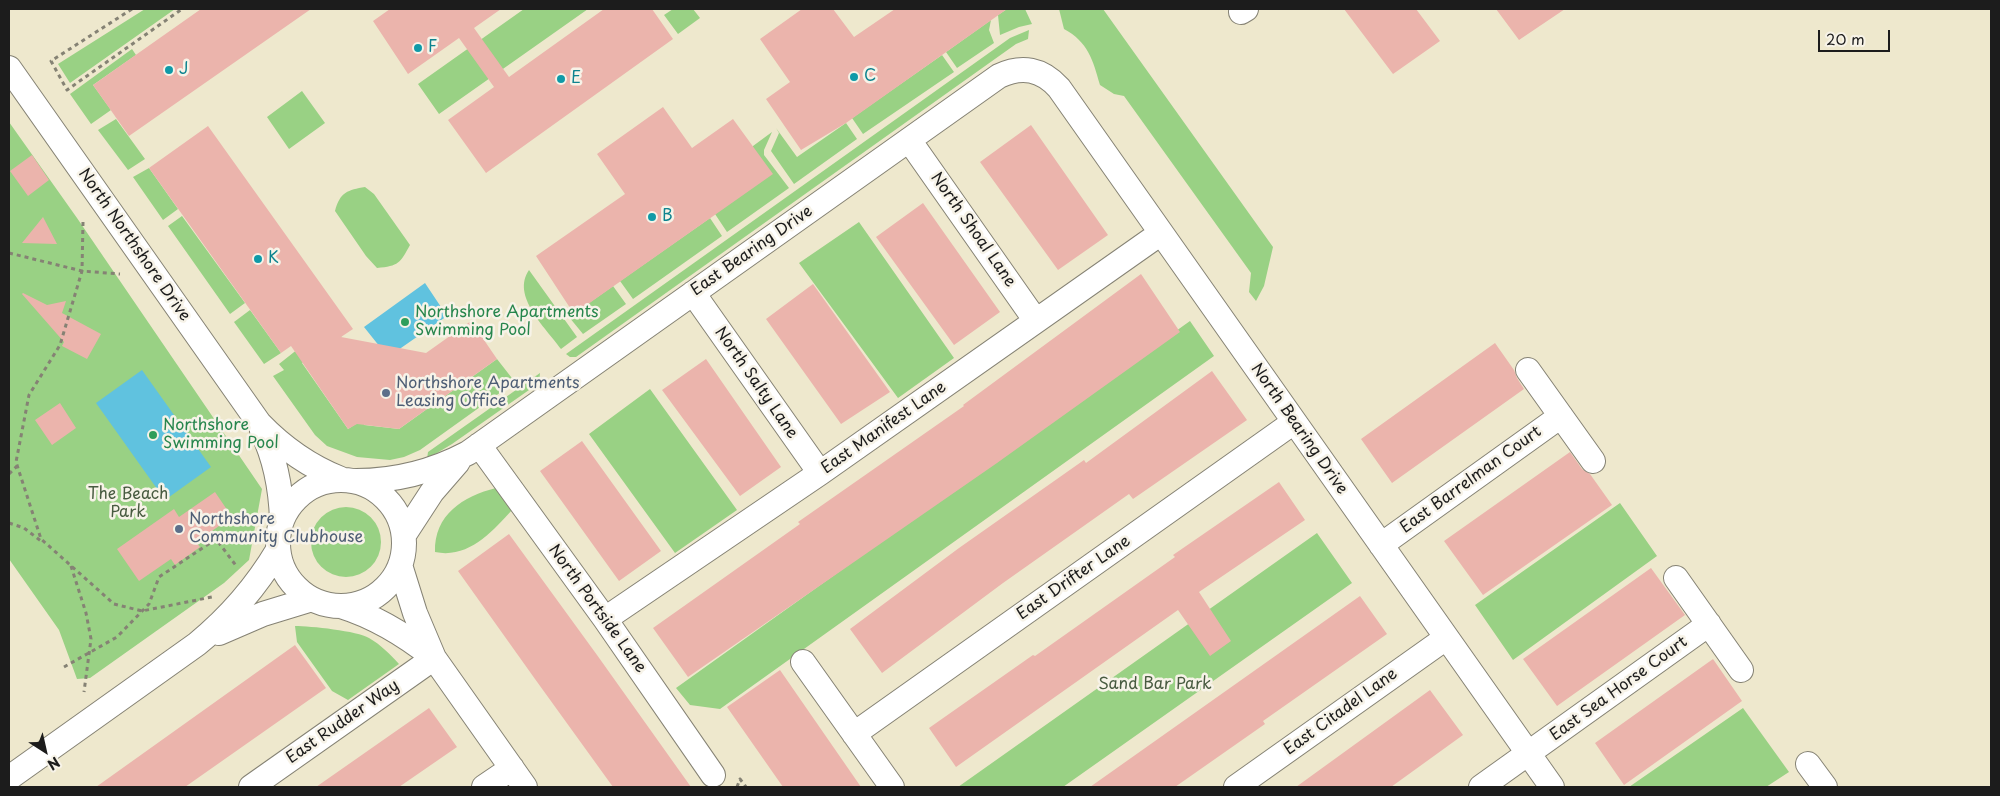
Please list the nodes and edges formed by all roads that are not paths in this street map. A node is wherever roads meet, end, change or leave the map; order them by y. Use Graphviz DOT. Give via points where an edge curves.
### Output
graph roads {
  1 [pos="9,68"];
  2 [pos="1043,74"];
  3 [pos="909,140"];
  4 [pos="1160,233"];
  5 [pos="693,293"];
  6 [pos="1036,321"];
  7 [pos="1528,370"];
  8 [pos="1561,416"];
  9 [pos="1294,422"];
  10 [pos="259,423"];
  11 [pos="473,449"];
  12 [pos="1593,461"];
  13 [pos="820,473"];
  14 [pos="349,480"];
  15 [pos="282,520"];
  16 [pos="404,535"];
  17 [pos="1381,544"];
  18 [pos="278,550"];
  19 [pos="400,565"];
  20 [pos="1676,578"];
  21 [pos="312,599"];
  22 [pos="341,606"];
  23 [pos="605,619"];
  24 [pos="1709,624"];
  25 [pos="1446,638"];
  26 [pos="197,644"];
  27 [pos="434,658"];
  28 [pos="803,662"];
  29 [pos="1741,670"];
  30 [pos="854,734"];
  31 [pos="1528,754"];
  32 [pos="1808,764"];
  33 [pos="512,768"];
  34 [pos="713,775"];
  35 [pos="9,778"];
  36 [pos="251,787"];
  37 [pos="484,787"];
  38 [pos="525,787"];
  39 [pos="892,787"];
  40 [pos="1236,787"];
  41 [pos="1481,787"];
  42 [pos="1552,787"];
  43 [pos="1825,787"];
  1 -- 10 [label="street, North Northshore Drive"];
  2 -- 3 [label="street, East Bearing Drive" via="1010,70"];
  2 -- 4 [label="street, North Bearing Drive" via="1059,88"];
  3 -- 5 [label="street, East Bearing Drive"];
  3 -- 6 [label="street, North Shoal Lane"];
  4 -- 6 [label="street, East Manifest Lane"];
  4 -- 9 [label="street, North Bearing Drive"];
  5 -- 11 [label="street, East Bearing Drive"];
  5 -- 13 [label="street, North Salty Lane"];
  6 -- 13 [label="street, East Manifest Lane"];
  7 -- 8 [label="street"];
  8 -- 12 [label="street"];
  8 -- 17 [label="street, East Barrelman Court"];
  9 -- 17 [label="street, North Bearing Drive"];
  9 -- 30 [label="street, East Drifter Lane"];
  10 -- 14 [label="street, North Northshore Drive" via="306,463"];
  10 -- 15 [label="street, North Northshore Drive" via="279,482"];
  11 -- 14 [label="street" via="442,466 415,474 386,480"];
  11 -- 16 [label="street" via="434,488"];
  11 -- 23 [label="street, North Portside Lane"];
  13 -- 23 [label="street, East Manifest Lane"];
  14 -- 15 [label="street" via="326,481 312,487 299,495"];
  14 -- 16 [label="street" via="371,486 384,495 394,507"];
  15 -- 18 [label="street"];
  16 -- 19 [label="street"];
  17 -- 25 [label="street, North Bearing Drive"];
  18 -- 21 [label="street" via="289,578"];
  18 -- 26 [label="street" via="234,612"];
  19 -- 22 [label="street" via="388,584 370,599"];
  19 -- 27 [label="street"];
  20 -- 24 [label="street"];
  21 -- 22 [label="street"];
  21 -- 26 [label="street" via="264,614"];
  22 -- 27 [label="street" via="397,630"];
  23 -- 34 [label="street, North Portside Lane"];
  24 -- 29 [label="street"];
  24 -- 31 [label="street, East Sea Horse Court"];
  25 -- 31 [label="street, North Bearing Drive"];
  25 -- 40 [label="street, East Citadel Lane"];
  26 -- 35 [label="street"];
  27 -- 33 [label="street"];
  27 -- 36 [label="street, East Rudder Way"];
  28 -- 30 [label="street"];
  30 -- 39 [label="street"];
  31 -- 41 [label="street, East Sea Horse Court"];
  31 -- 42 [label="street, North Bearing Drive"];
  32 -- 43 [label="street"];
  33 -- 37 [label="street"];
  33 -- 38 [label="street"];
}
